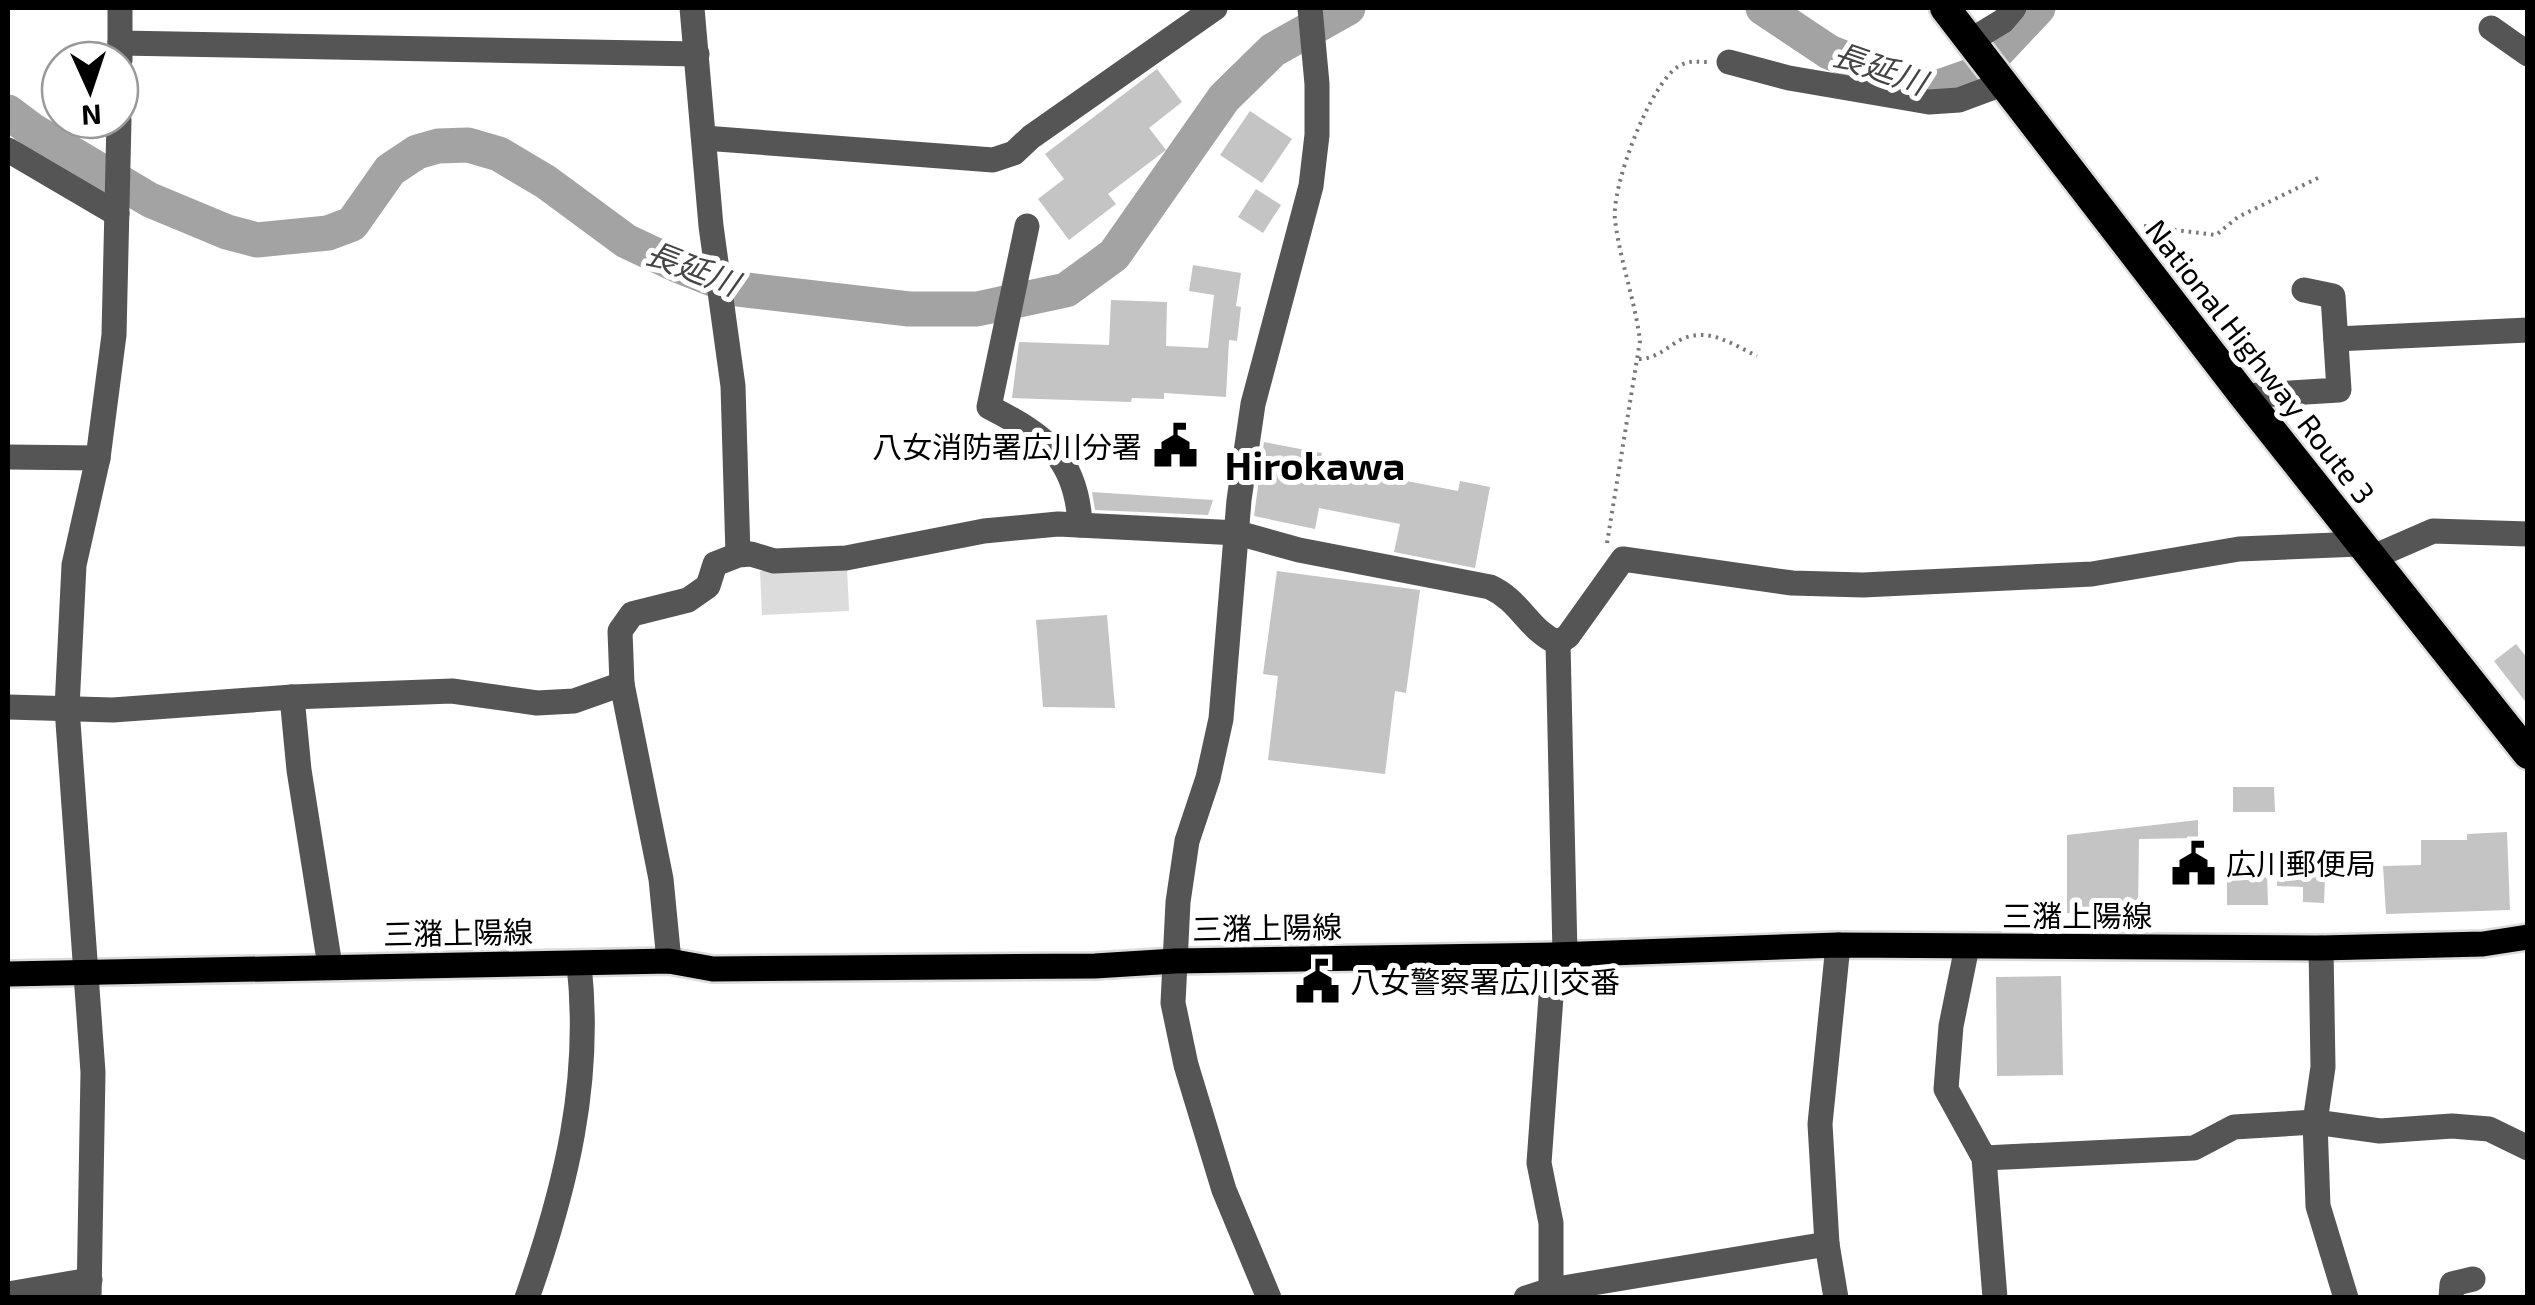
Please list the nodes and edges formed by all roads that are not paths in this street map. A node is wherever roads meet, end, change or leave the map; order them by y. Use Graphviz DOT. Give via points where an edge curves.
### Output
graph roads {
  1 [pos="120,8"];
  2 [pos="692,8"];
  3 [pos="1214,8"];
  4 [pos="1310,8"];
  5 [pos="1945,8"];
  6 [pos="2014,8"];
  7 [pos="2492,28"];
  8 [pos="120,40"];
  9 [pos="1972,44"];
  10 [pos="140,52"];
  11 [pos="696,54"];
  12 [pos="2528,54"];
  13 [pos="1728,62"];
  14 [pos="2000,82"];
  15 [pos="704,138"];
  16 [pos="119,140"];
  17 [pos="8,150"];
  18 [pos="117,209"];
  19 [pos="1027,226"];
  20 [pos="2304,290"];
  21 [pos="2528,330"];
  22 [pos="2336,339"];
  23 [pos="2244,396"];
  24 [pos="8,457"];
  25 [pos="98,458"];
  26 [pos="1080,525"];
  27 [pos="1238,533"];
  28 [pos="2528,534"];
  29 [pos="2365,551"];
  30 [pos="738,555"];
  31 [pos="1558,643"];
  32 [pos="622,684"];
  33 [pos="292,697"];
  34 [pos="8,707"];
  35 [pos="66,708"];
  36 [pos="2528,754"];
  37 [pos="2528,937"];
  38 [pos="1838,945"];
  39 [pos="1967,946"];
  40 [pos="2321,948"];
  41 [pos="1560,954"];
  42 [pos="669,960"];
  43 [pos="1175,961"];
  44 [pos="578,964"];
  45 [pos="330,966"];
  46 [pos="88,972"];
  47 [pos="8,974"];
  48 [pos="2315,1122"];
  49 [pos="2528,1148"];
  50 [pos="1984,1158"];
  51 [pos="1828,1244"];
  52 [pos="2473,1279"];
  53 [pos="90,1289"];
  54 [pos="1551,1290"];
  55 [pos="8,1294"];
  56 [pos="526,1298"];
  57 [pos="1268,1298"];
  58 [pos="1526,1298"];
  59 [pos="1836,1298"];
  60 [pos="1995,1298"];
  61 [pos="2346,1298"];
  62 [pos="2451,1298"];
  1 -- 8 [label="street"];
  2 -- 11 [label="street"];
  3 -- 15 [label="street" via="1014,153 992,160"];
  4 -- 27 [label="street" via="1317,84 1311,186 1253,404"];
  5 -- 9 [label="highway, National Highway Route 3"];
  6 -- 9 [label="street"];
  7 -- 12 [label="street"];
  9 -- 14 [label="highway, National Highway Route 3"];
  10 -- 11 [label="street"];
  11 -- 15 [label="street"];
  13 -- 14 [label="street" via="1930,102 1959,100"];
  14 -- 23 [label="highway, National Highway Route 3"];
  15 -- 30 [label="street" via="733,386"];
  16 -- 18 [label="street"];
  17 -- 18 [label="street"];
  18 -- 25 [label="street" via="114,335"];
  19 -- 26 [label="street" via="989,408 1049,444 1069,470"];
  20 -- 22 [label="street" via="2333,296"];
  21 -- 22 [label="street"];
  22 -- 23 [label="street" via="2339,390"];
  23 -- 29 [label="highway, National Highway Route 3"];
  24 -- 25 [label="street"];
  25 -- 35 [label="street" via="74,564"];
  26 -- 27 [label="street"];
  26 -- 30 [label="street" via="984,531 846,558"];
  27 -- 31 [label="street" via="1490,588 1509,596 1540,636"];
  27 -- 43 [label="street" via="1220,718 1187,841"];
  28 -- 29 [label="street" via="2433,531"];
  29 -- 31 [label="street" via="2239,549 2092,574 1863,585 1792,583 1624,559"];
  29 -- 36 [label="highway, National Highway Route 3"];
  30 -- 32 [label="street" via="715,564 708,586 688,600 632,614 620,632"];
  31 -- 41 [label="street"];
  32 -- 33 [label="street" via="555,702 452,691"];
  32 -- 42 [label="street" via="661,878"];
  33 -- 35 [label="street"];
  33 -- 45 [label="street"];
  34 -- 35 [label="street"];
  35 -- 46 [label="street"];
  37 -- 40 [label="main road, 三潴上陽線"];
  38 -- 39 [label="main road, 三潴上陽線"];
  38 -- 41 [label="main road, 三潴上陽線"];
  38 -- 51 [label="street" via="1820,1124"];
  39 -- 40 [label="main road, 三潴上陽線"];
  39 -- 50 [label="street" via="1946,1090"];
  40 -- 48 [label="street" via="2323,1067"];
  41 -- 43 [label="main road, 三潴上陽線"];
  41 -- 54 [label="street" via="1539,1162 1551,1222"];
  42 -- 43 [label="main road, 三潴上陽線" via="713,969"];
  42 -- 44 [label="main road, 三潴上陽線"];
  43 -- 57 [label="street" via="1172,1003 1186,1065 1224,1190"];
  44 -- 45 [label="main road, 三潴上陽線"];
  44 -- 56 [label="street" via="581,1092 554,1219"];
  45 -- 46 [label="main road, 三潴上陽線"];
  46 -- 47 [label="main road, 三潴上陽線"];
  46 -- 53 [label="street"];
  48 -- 49 [label="street" via="2380,1131 2490,1130"];
  48 -- 50 [label="street" via="2234,1126 2194,1148"];
  48 -- 61 [label="street" via="2318,1206"];
  50 -- 60 [label="street"];
  51 -- 54 [label="street"];
  51 -- 59 [label="street"];
  52 -- 62 [label="street" via="2452,1284"];
  53 -- 55 [label="street"];
  54 -- 58 [label="street"];
}
